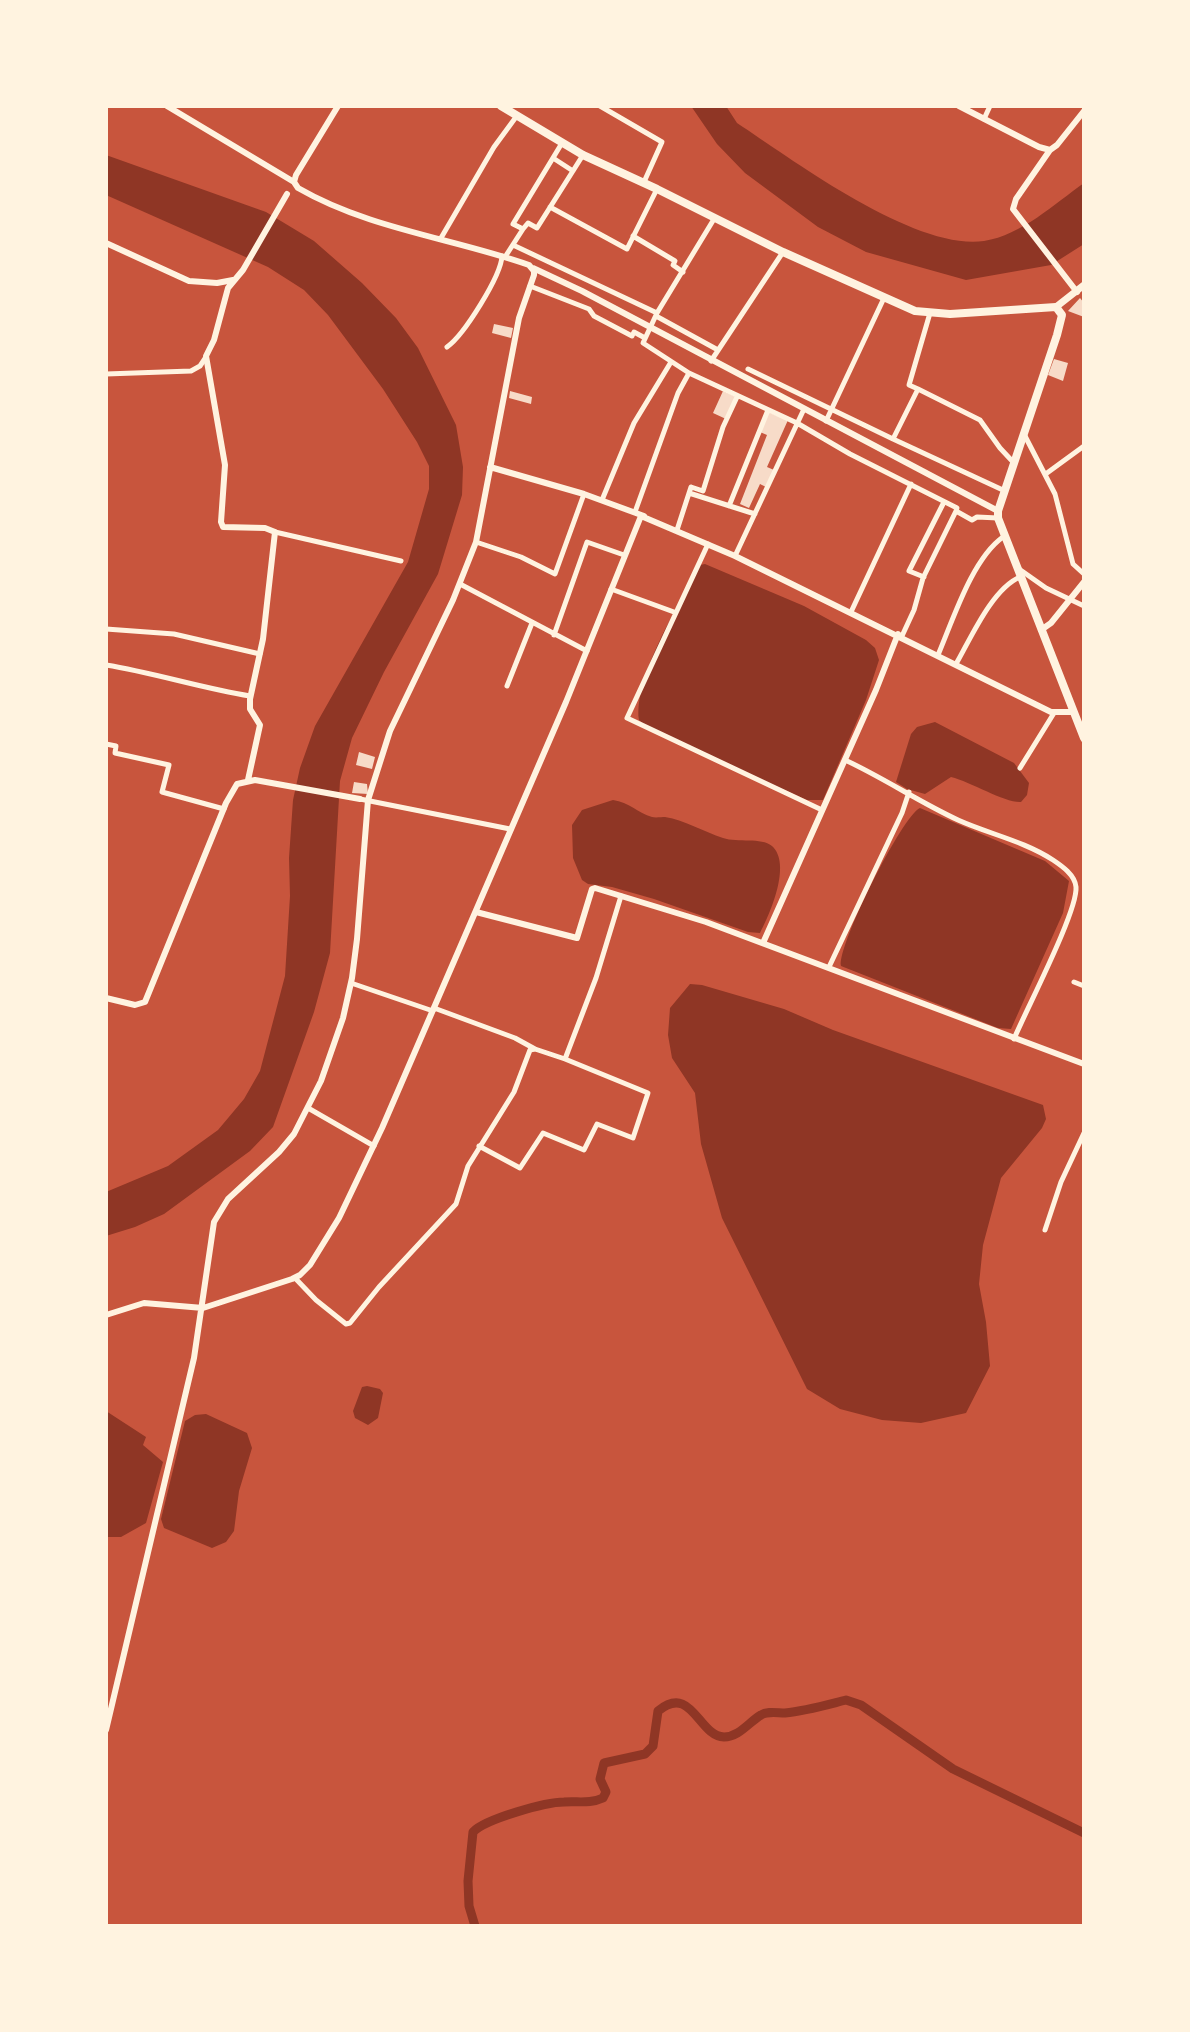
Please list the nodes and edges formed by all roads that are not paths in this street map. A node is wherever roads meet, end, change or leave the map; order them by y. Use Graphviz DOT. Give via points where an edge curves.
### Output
graph roads {
  1 [pos="167,106"];
  2 [pos="338,106"];
  3 [pos="501,106"];
  4 [pos="600,106"];
  5 [pos="959,106"];
  6 [pos="990,106"];
  7 [pos="1084,111"];
  8 [pos="515,112"];
  9 [pos="984,119"];
  10 [pos="562,143"];
  11 [pos="1050,150"];
  12 [pos="583,155"];
  13 [pos="553,158"];
  14 [pos="573,171"];
  15 [pos="294,182"];
  16 [pos="643,183"];
  17 [pos="657,189"];
  18 [pos="287,194"];
  19 [pos="550,207"];
  20 [pos="714,219"];
  21 [pos="523,229"];
  22 [pos="633,236"];
  23 [pos="441,238"];
  24 [pos="106,243"];
  25 [pos="513,245"];
  26 [pos="783,252"];
  27 [pos="504,257"];
  28 [pos="532,268"];
  29 [pos="683,272"];
  30 [pos="233,280"];
  31 [pos="530,286"];
  32 [pos="1082,287"];
  33 [pos="884,298"];
  34 [pos="1056,307"];
  35 [pos="930,313"];
  36 [pos="656,315"];
  37 [pos="649,328"];
  38 [pos="645,338"];
  39 [pos="447,347"];
  40 [pos="718,350"];
  41 [pos="206,356"];
  42 [pos="711,361"];
  43 [pos="671,362"];
  44 [pos="748,369"];
  45 [pos="689,373"];
  46 [pos="106,374"];
  47 [pos="918,389"];
  48 [pos="737,397"];
  49 [pos="832,408"];
  50 [pos="804,409"];
  51 [pos="768,410"];
  52 [pos="826,421"];
  53 [pos="797,423"];
  54 [pos="1025,436"];
  55 [pos="893,439"];
  56 [pos="1084,446"];
  57 [pos="1015,464"];
  58 [pos="490,467"];
  59 [pos="1047,473"];
  60 [pos="911,484"];
  61 [pos="1005,491"];
  62 [pos="689,493"];
  63 [pos="584,494"];
  64 [pos="602,500"];
  65 [pos="944,502"];
  66 [pos="729,506"];
  67 [pos="956,511"];
  68 [pos="635,512"];
  69 [pos="755,514"];
  70 [pos="998,514"];
  71 [pos="644,516"];
  72 [pos="677,530"];
  73 [pos="275,532"];
  74 [pos="1003,537"];
  75 [pos="476,542"];
  76 [pos="708,544"];
  77 [pos="624,555"];
  78 [pos="735,556"];
  79 [pos="401,561"];
  80 [pos="1014,562"];
  81 [pos="1084,574"];
  82 [pos="924,577"];
  83 [pos="1020,577"];
  84 [pos="1084,582"];
  85 [pos="460,584"];
  86 [pos="611,589"];
  87 [pos="1070,598"];
  88 [pos="1084,606"];
  89 [pos="674,612"];
  90 [pos="851,612"];
  91 [pos="532,623"];
  92 [pos="106,629"];
  93 [pos="1041,630"];
  94 [pos="554,635"];
  95 [pos="900,635"];
  96 [pos="587,651"];
  97 [pos="260,654"];
  98 [pos="938,655"];
  99 [pos="956,664"];
  100 [pos="106,665"];
  101 [pos="507,686"];
  102 [pos="250,696"];
  103 [pos="1072,712"];
  104 [pos="1054,713"];
  105 [pos="1084,738"];
  106 [pos="106,744"];
  107 [pos="845,760"];
  108 [pos="1020,768"];
  109 [pos="248,780"];
  110 [pos="909,792"];
  111 [pos="360,799"];
  112 [pos="368,800"];
  113 [pos="224,809"];
  114 [pos="822,810"];
  115 [pos="510,829"];
  116 [pos="621,896"];
  117 [pos="476,912"];
  118 [pos="763,943"];
  119 [pos="829,967"];
  120 [pos="1074,982"];
  121 [pos="351,983"];
  122 [pos="1084,986"];
  123 [pos="106,998"];
  124 [pos="434,1009"];
  125 [pos="1014,1039"];
  126 [pos="535,1049"];
  127 [pos="565,1059"];
  128 [pos="1084,1064"];
  129 [pos="308,1108"];
  130 [pos="1084,1133"];
  131 [pos="374,1146"];
  132 [pos="479,1146"];
  133 [pos="1045,1230"];
  134 [pos="295,1278"];
  135 [pos="203,1308"];
  136 [pos="106,1315"];
  137 [pos="106,1730"];
  1 -- 15 [label="street"];
  2 -- 15 [label="street"];
  3 -- 8 [label="main road"];
  4 -- 16 [label="street" via="662,142"];
  5 -- 9 [label="street"];
  6 -- 9 [label="street"];
  7 -- 11 [label="street"];
  8 -- 10 [label="main road"];
  8 -- 23 [label="street"];
  9 -- 11 [label="street"];
  10 -- 12 [label="main road"];
  10 -- 13 [label="street"];
  11 -- 32 [label="street" via="1012,205 1056,265"];
  12 -- 14 [label="street"];
  12 -- 16 [label="main road"];
  13 -- 14 [label="street"];
  13 -- 21 [label="street" via="513,224"];
  14 -- 19 [label="street"];
  15 -- 18 [label="street"];
  15 -- 23 [label="street" via="338,209"];
  16 -- 17 [label="main road"];
  17 -- 20 [label="main road"];
  17 -- 22 [label="street"];
  18 -- 30 [label="street"];
  19 -- 21 [label="street" via="537,228 528,223"];
  19 -- 22 [label="street" via="627,249"];
  20 -- 26 [label="main road"];
  20 -- 29 [label="street"];
  21 -- 25 [label="street"];
  22 -- 29 [label="street" via="675,261"];
  23 -- 27 [label="street"];
  24 -- 30 [label="street" via="189,281"];
  25 -- 27 [label="street"];
  25 -- 36 [label="street"];
  26 -- 33 [label="main road"];
  26 -- 40 [label="street"];
  27 -- 28 [label="street"];
  27 -- 39 [label="street" via="487,294"];
  28 -- 31 [label="street"];
  28 -- 37 [label="street"];
  29 -- 36 [label="street"];
  30 -- 41 [label="street"];
  31 -- 38 [label="street"];
  31 -- 58 [label="street"];
  32 -- 34 [label="main road"];
  33 -- 35 [label="main road"];
  33 -- 49 [label="street"];
  34 -- 35 [label="main road"];
  34 -- 54 [label="main road" via="1062,319"];
  35 -- 47 [label="street" via="909,385"];
  36 -- 37 [label="street"];
  36 -- 40 [label="street"];
  37 -- 38 [label="street"];
  37 -- 42 [label="street"];
  38 -- 43 [label="street" via="643,343"];
  40 -- 42 [label="street"];
  41 -- 46 [label="street" via="191,371"];
  41 -- 73 [label="street" via="225,465 221,522 223,527"];
  42 -- 50 [label="street"];
  43 -- 45 [label="street"];
  43 -- 64 [label="street" via="634,423"];
  44 -- 49 [label="street"];
  45 -- 48 [label="street"];
  45 -- 68 [label="street"];
  47 -- 55 [label="street"];
  47 -- 57 [label="street" via="980,420"];
  48 -- 51 [label="street"];
  48 -- 62 [label="street" via="703,491 691,487"];
  49 -- 52 [label="street"];
  49 -- 55 [label="street"];
  50 -- 52 [label="street"];
  50 -- 53 [label="street"];
  51 -- 53 [label="street"];
  51 -- 66 [label="street"];
  52 -- 70 [label="street"];
  53 -- 60 [label="street"];
  53 -- 69 [label="street"];
  54 -- 57 [label="main road"];
  54 -- 59 [label="street"];
  55 -- 61 [label="street"];
  56 -- 59 [label="street"];
  57 -- 61 [label="main road"];
  58 -- 63 [label="street"];
  58 -- 75 [label="street"];
  59 -- 81 [label="street" via="1069,555"];
  60 -- 65 [label="street"];
  60 -- 90 [label="street"];
  61 -- 70 [label="main road"];
  62 -- 66 [label="street"];
  62 -- 72 [label="street"];
  63 -- 64 [label="street"];
  63 -- 75 [label="street" via="555,574"];
  64 -- 68 [label="street"];
  65 -- 67 [label="street"];
  65 -- 82 [label="street" via="909,571"];
  66 -- 69 [label="street"];
  67 -- 70 [label="street" via="972,520"];
  67 -- 82 [label="street"];
  68 -- 71 [label="street"];
  69 -- 78 [label="street"];
  70 -- 74 [label="main road"];
  71 -- 72 [label="street"];
  71 -- 77 [label="street" via="638,518"];
  72 -- 76 [label="street"];
  73 -- 79 [label="street"];
  73 -- 97 [label="street"];
  74 -- 80 [label="main road"];
  74 -- 98 [label="street" via="977,571"];
  75 -- 85 [label="street"];
  76 -- 78 [label="street"];
  76 -- 89 [label="street"];
  77 -- 86 [label="street"];
  77 -- 94 [label="street" via="587,542"];
  78 -- 90 [label="street"];
  80 -- 83 [label="main road"];
  80 -- 87 [label="street" via="1040,584"];
  82 -- 95 [label="street"];
  83 -- 93 [label="main road"];
  83 -- 99 [label="street" via="996,597"];
  84 -- 87 [label="street"];
  85 -- 91 [label="street"];
  85 -- 112 [label="street" via="390,731"];
  86 -- 89 [label="street"];
  86 -- 96 [label="street"];
  87 -- 88 [label="street"];
  87 -- 93 [label="street"];
  89 -- 114 [label="street" via="627,718"];
  90 -- 95 [label="street"];
  91 -- 94 [label="street"];
  91 -- 101 [label="street"];
  92 -- 97 [label="street" via="174,634"];
  93 -- 103 [label="main road"];
  94 -- 96 [label="street"];
  95 -- 98 [label="street"];
  95 -- 107 [label="street"];
  96 -- 115 [label="street"];
  97 -- 102 [label="street"];
  98 -- 99 [label="street"];
  99 -- 104 [label="street"];
  100 -- 102 [label="street"];
  102 -- 109 [label="street" via="250,709 260,725"];
  103 -- 104 [label="street"];
  103 -- 105 [label="main road"];
  104 -- 108 [label="street"];
  106 -- 113 [label="street" via="116,746 115,753 169,765 162,792"];
  107 -- 110 [label="street"];
  107 -- 114 [label="street"];
  109 -- 111 [label="street"];
  109 -- 113 [label="street" via="237,784"];
  110 -- 119 [label="street"];
  110 -- 125 [label="street" via="957,820 1051,858 1074,880 1067,919"];
  111 -- 112 [label="street"];
  112 -- 115 [label="street"];
  112 -- 121 [label="street"];
  113 -- 123 [label="street" via="145,1002 135,1005"];
  114 -- 118 [label="street"];
  115 -- 117 [label="street"];
  116 -- 117 [label="street" via="593,888 577,938"];
  116 -- 118 [label="street"];
  116 -- 127 [label="street"];
  117 -- 124 [label="street"];
  118 -- 119 [label="street"];
  119 -- 125 [label="street"];
  120 -- 122 [label="street"];
  121 -- 124 [label="street"];
  121 -- 129 [label="street" via="334,1045"];
  124 -- 126 [label="street"];
  124 -- 131 [label="street"];
  125 -- 128 [label="street"];
  126 -- 127 [label="street"];
  126 -- 132 [label="street"];
  127 -- 132 [label="street" via="648,1093 633,1138 597,1124 584,1150 543,1133 520,1168"];
  129 -- 131 [label="street"];
  129 -- 135 [label="street" via="294,1134 228,1199 214,1222"];
  130 -- 133 [label="street"];
  131 -- 134 [label="street" via="339,1218 310,1265"];
  132 -- 134 [label="street" via="456,1204 354,1320 346,1324"];
  134 -- 135 [label="street"];
  135 -- 136 [label="street" via="144,1303"];
  135 -- 137 [label="street"];
}
